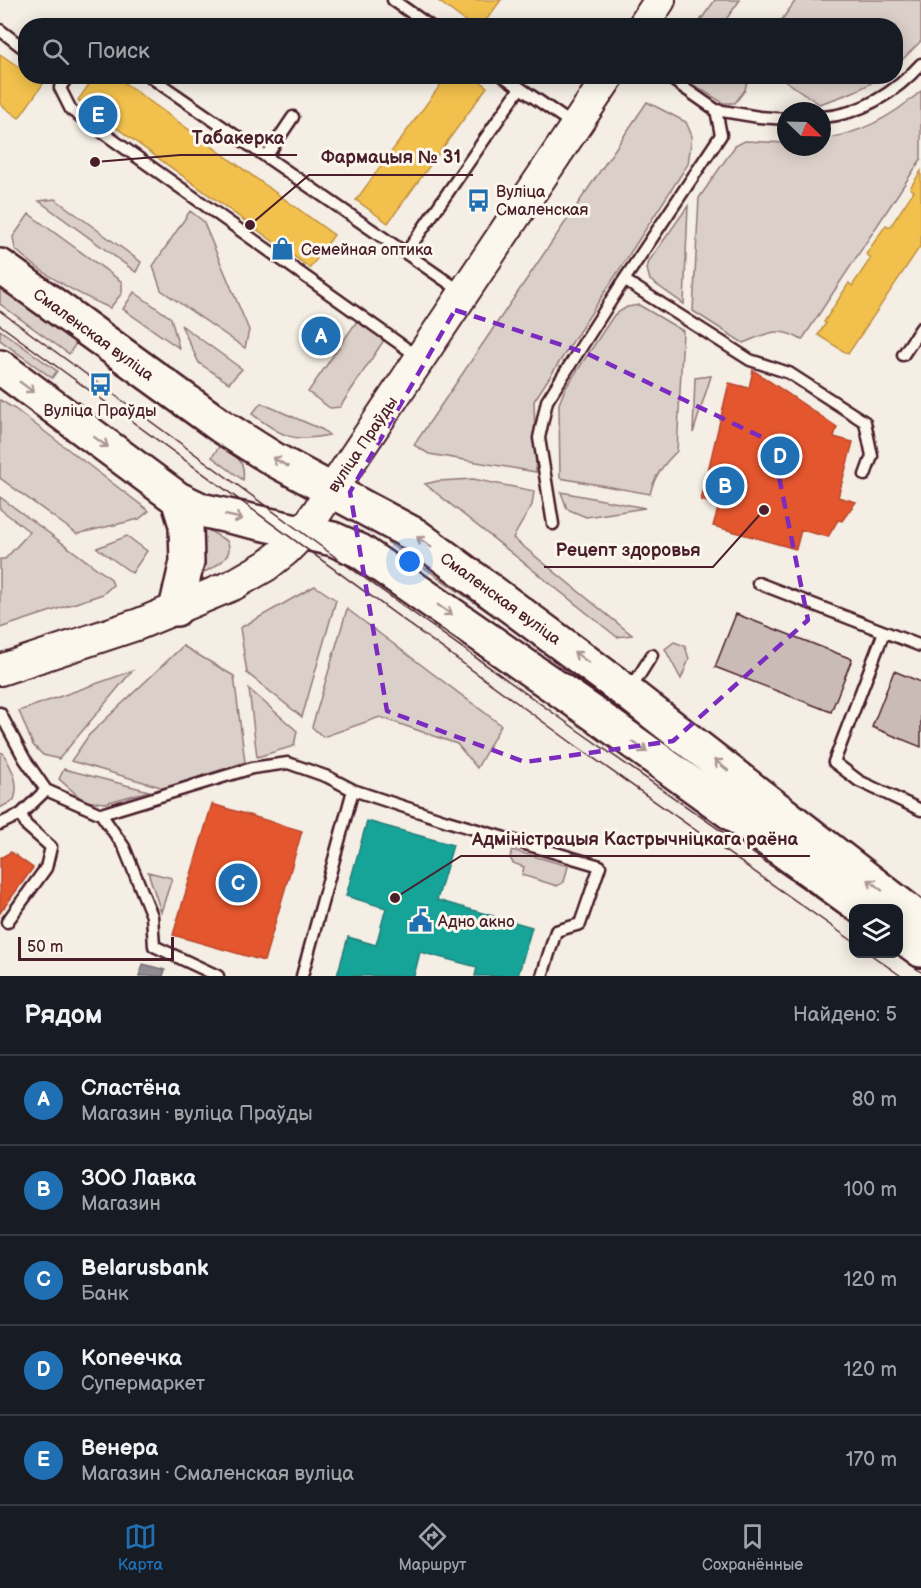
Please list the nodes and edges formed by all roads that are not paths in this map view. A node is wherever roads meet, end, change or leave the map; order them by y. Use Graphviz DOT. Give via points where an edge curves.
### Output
graph roads {
  1 [pos="393,0"];
  2 [pos="660,0"];
  3 [pos="419,18"];
  4 [pos="648,18"];
  5 [pos="0,30"];
  6 [pos="18,44"];
  7 [pos="921,64"];
  8 [pos="903,81"];
  9 [pos="63,84"];
  10 [pos="161,84"];
  11 [pos="514,84"];
  12 [pos="604,84"];
  13 [pos="679,84"];
  14 [pos="900,84"];
  15 [pos="520,88"];
  16 [pos="716,110"];
  17 [pos="831,116"];
  18 [pos="293,117"];
  19 [pos="777,118"];
  20 [pos="575,126"];
  21 [pos="266,157"];
  22 [pos="406,253"];
  23 [pos="0,266"];
  24 [pos="624,280"];
  25 [pos="464,293"];
  26 [pos="921,328"];
  27 [pos="903,355"];
  28 [pos="420,358"];
  29 [pos="0,367"];
  30 [pos="865,475"];
  31 [pos="331,490"];
  32 [pos="178,499"];
  33 [pos="553,524"];
  34 [pos="303,533"];
  35 [pos="758,583"];
  36 [pos="176,609"];
  37 [pos="884,632"];
  38 [pos="921,646"];
  39 [pos="652,655"];
  40 [pos="0,670"];
  41 [pos="628,693"];
  42 [pos="0,713"];
  43 [pos="46,790"];
  44 [pos="352,790"];
  45 [pos="921,810"];
  46 [pos="21,814"];
  47 [pos="101,814"];
  48 [pos="0,824"];
  49 [pos="857,904"];
  50 [pos="921,921"];
  51 [pos="7,922"];
  52 [pos="903,937"];
  53 [pos="921,950"];
  54 [pos="218,976"];
  55 [pos="302,976"];
  56 [pos="542,976"];
  1 -- 3 [label="lane"];
  2 -- 4 [label="main road"];
  5 -- 6 [label="lane"];
  7 -- 8 [label="lane"];
  9 -- 28 [label="lane" via="60,88 71,110"];
  10 -- 21 [label="lane"];
  11 -- 15 [label="lane"];
  12 -- 20 [label="main road, вуліца Праўды"];
  13 -- 16 [label="lane"];
  14 -- 17 [label="lane" via="891,93"];
  15 -- 20 [label="lane"];
  15 -- 22 [label="lane"];
  16 -- 19 [label="lane"];
  16 -- 24 [label="lane" via="721,135"];
  18 -- 21 [label="lane"];
  20 -- 25 [label="main road, вуліца Праўды"];
  21 -- 22 [label="lane"];
  22 -- 25 [label="lane"];
  31 -- 23 [label="main road, Смаленская вуліца, one-way" via="221,426"];
  24 -- 30 [label="lane" via="750,360 789,374 865,422 872,456"];
  24 -- 33 [label="lane" via="547,401 539,438"];
  25 -- 28 [label="main road, вуліца Праўды"];
  26 -- 27 [label="lane"];
  28 -- 31 [label="main road, вуліца Праўды"];
  29 -- 32 [label="main road, one-way"];
  31 -- 34 [label="main road, вуліца Праўды"];
  41 -- 31 [label="main road, Смаленская вуліца, one-way" via="415,535"];
  32 -- 34 [label="main road, one-way" via="201,510"];
  32 -- 36 [label="main road" via="186,525 187,562"];
  34 -- 36 [label="main road, вуліца Праўды" via="252,575"];
  34 -- 49 [label="main road, one-way" via="333,539 360,551"];
  35 -- 37 [label="lane"];
  36 -- 40 [label="main road, вуліца Праўды"];
  37 -- 38 [label="lane"];
  37 -- 45 [label="lane" via="834,762 859,781"];
  39 -- 41 [label="lane"];
  50 -- 41 [label="main road, Смаленская вуліца, one-way"];
  42 -- 43 [label="lane"];
  43 -- 46 [label="lane"];
  43 -- 47 [label="lane"];
  44 -- 47 [label="lane" via="288,763 252,768"];
  44 -- 55 [label="lane"];
  44 -- 56 [label="lane" via="600,866 580,924 556,931"];
  46 -- 48 [label="lane"];
  46 -- 51 [label="lane" via="26,825 51,847 46,868"];
  47 -- 54 [label="lane" via="124,847 152,916 154,946"];
  52 -- 53 [label="main road"];
}
